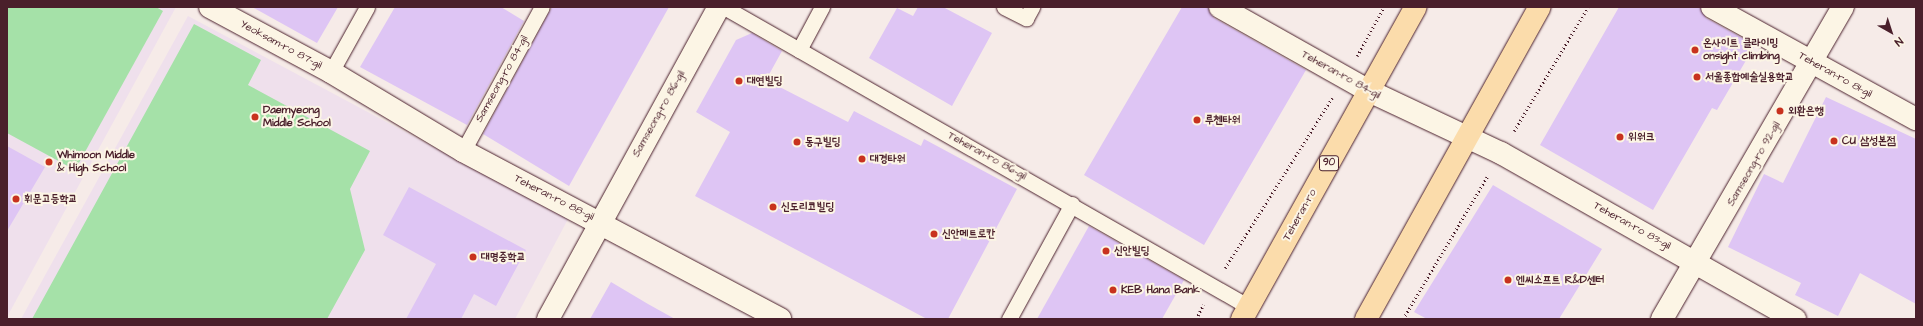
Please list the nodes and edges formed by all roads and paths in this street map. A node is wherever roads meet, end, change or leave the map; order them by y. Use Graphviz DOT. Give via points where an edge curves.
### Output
graph roads {
  1 [pos="210,7"];
  2 [pos="367,7"];
  3 [pos="542,7"];
  4 [pos="719,7"];
  5 [pos="724,7"];
  6 [pos="822,7"];
  7 [pos="1004,7"];
  8 [pos="1032,7"];
  9 [pos="1220,7"];
  10 [pos="1384,7"];
  11 [pos="1416,7"];
  12 [pos="1540,7"];
  13 [pos="1712,7"];
  14 [pos="1843,7"];
  15 [pos="798,50"];
  16 [pos="1812,63"];
  17 [pos="331,72"];
  18 [pos="1344,78"];
  19 [pos="1369,91"];
  20 [pos="1916,119"];
  21 [pos="1466,136"];
  22 [pos="463,151"];
  23 [pos="1072,204"];
  24 [pos="600,221"];
  25 [pos="1697,262"];
  26 [pos="1213,286"];
  27 [pos="1245,313"];
  28 [pos="548,319"];
  29 [pos="780,319"];
  30 [pos="1009,319"];
  31 [pos="1196,319"];
  32 [pos="1366,319"];
  33 [pos="1662,319"];
  34 [pos="1795,319"];
  1 -- 17 [label="street, Yeoksam-ro 87-gil"];
  2 -- 17 [label="lane"];
  3 -- 22 [label="lane, Samseong-ro 84-gil"];
  4 -- 24 [label="street, Samseong-ro 86-gil"];
  5 -- 15 [label="lane, Teheran-ro 86-gil"];
  6 -- 15 [label="lane"];
  7 -- 8 [label="lane" via="1026,18"];
  9 -- 18 [label="street, Teheran-ro 84-gil"];
  10 -- 18 [label="path"];
  11 -- 19 [label="main road, Teheran-ro / 90"];
  12 -- 21 [label="main road"];
  13 -- 16 [label="street, Teheran-ro 81-gil"];
  14 -- 16 [label="street, Samseong-ro 92-gil"];
  15 -- 23 [label="lane, Teheran-ro 86-gil"];
  16 -- 20 [label="street, Teheran-ro 81-gil"];
  16 -- 25 [label="street, Samseong-ro 92-gil"];
  17 -- 22 [label="street, Teheran-ro 88-gil"];
  18 -- 19 [label="street, Teheran-ro 84-gil"];
  18 -- 26 [label="path"];
  19 -- 21 [label="street, Teheran-ro 84-gil"];
  19 -- 27 [label="main road, Teheran-ro / 90"];
  21 -- 25 [label="street, Teheran-ro 83-gil"];
  21 -- 32 [label="main road"];
  22 -- 24 [label="street, Teheran-ro 88-gil"];
  23 -- 26 [label="lane, Teheran-ro 86-gil"];
  23 -- 30 [label="lane"];
  24 -- 28 [label="street, Samseong-ro 86-gil"];
  24 -- 29 [label="street, Teheran-ro 88-gil"];
  25 -- 33 [label="street, Samseong-ro 92-gil"];
  25 -- 34 [label="street, Teheran-ro 83-gil"];
  26 -- 27 [label="lane, Teheran-ro 86-gil"];
  26 -- 31 [label="path"];
}
